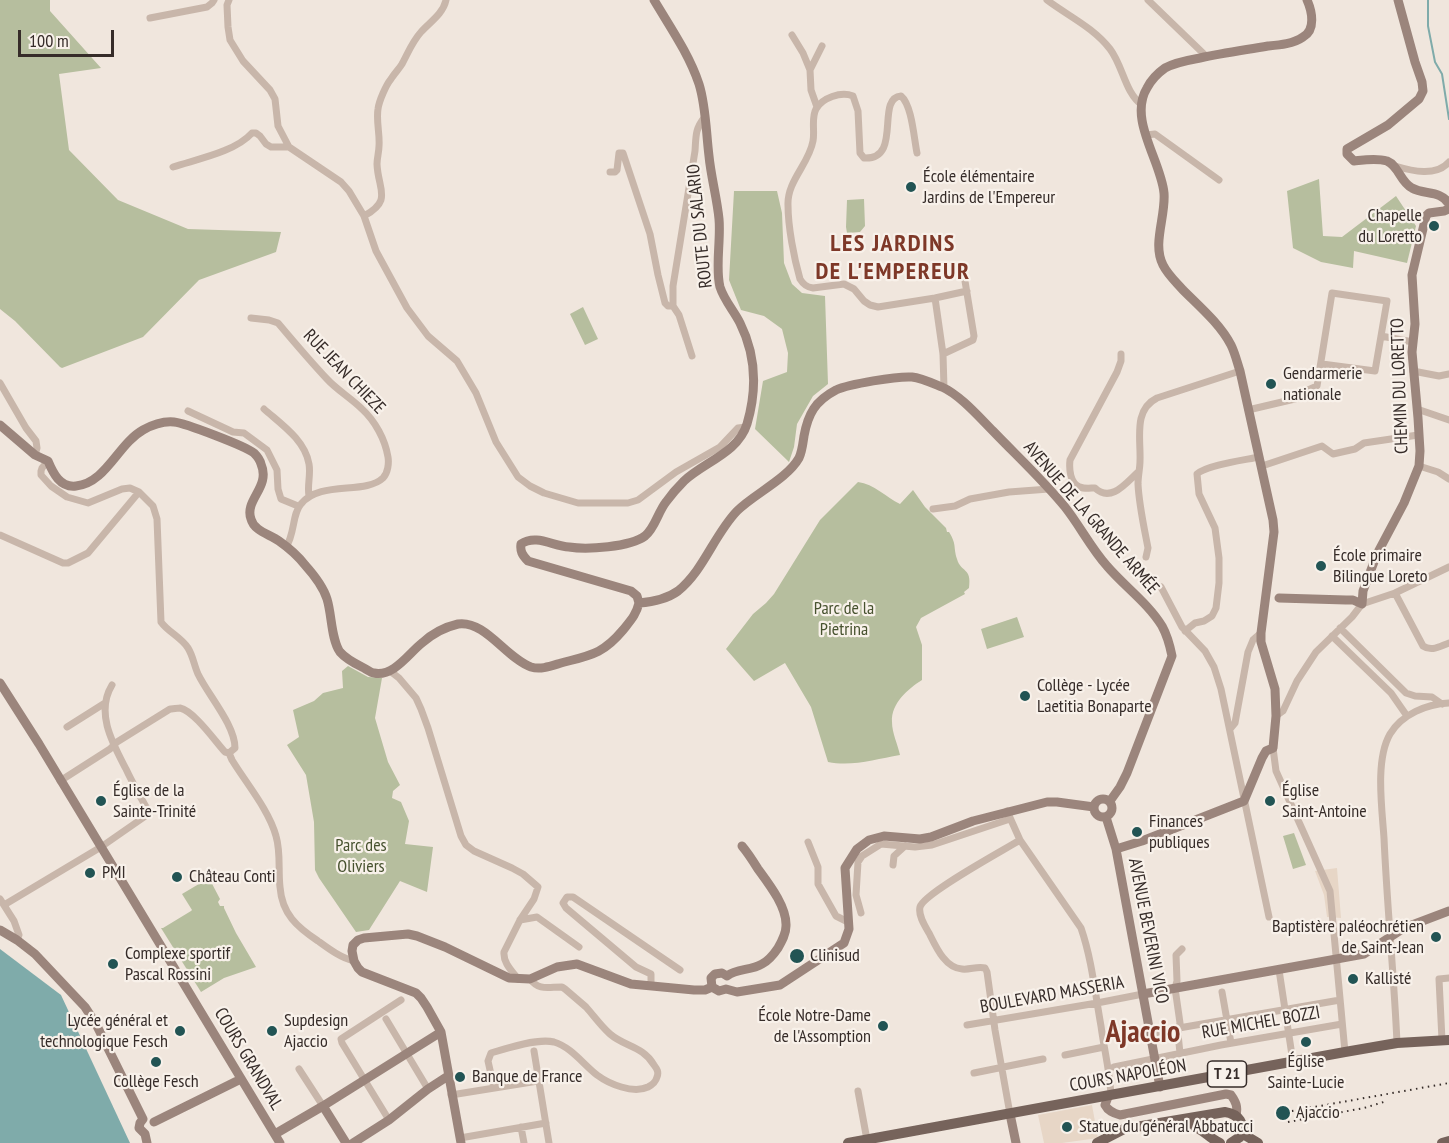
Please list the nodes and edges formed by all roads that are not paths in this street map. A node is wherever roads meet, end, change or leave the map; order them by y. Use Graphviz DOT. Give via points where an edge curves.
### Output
graph roads {
  1 [pos="214,0"];
  2 [pos="446,0"];
  3 [pos="654,0"];
  4 [pos="1047,0"];
  5 [pos="1148,0"];
  6 [pos="1307,0"];
  7 [pos="1398,0"];
  8 [pos="226,2"];
  9 [pos="150,18"];
  10 [pos="792,35"];
  11 [pos="822,46"];
  12 [pos="1206,56"];
  13 [pos="810,70"];
  14 [pos="1142,105"];
  15 [pos="817,107"];
  16 [pos="704,118"];
  17 [pos="1146,135"];
  18 [pos="289,147"];
  19 [pos="917,153"];
  20 [pos="1449,162"];
  21 [pos="173,166"];
  22 [pos="1395,166"];
  23 [pos="610,172"];
  24 [pos="1219,180"];
  25 [pos="1449,204"];
  26 [pos="1449,210"];
  27 [pos="364,216"];
  28 [pos="964,275"];
  29 [pos="967,291"];
  30 [pos="935,298"];
  31 [pos="673,306"];
  32 [pos="251,318"];
  33 [pos="1381,336"];
  34 [pos="1413,342"];
  35 [pos="943,354"];
  36 [pos="1121,354"];
  37 [pos="692,356"];
  38 [pos="1322,364"];
  39 [pos="1240,371"];
  40 [pos="1413,371"];
  41 [pos="1449,374"];
  42 [pos="0,383"];
  43 [pos="944,388"];
  44 [pos="264,409"];
  45 [pos="1417,409"];
  46 [pos="1248,410"];
  47 [pos="188,411"];
  48 [pos="1449,420"];
  49 [pos="0,425"];
  50 [pos="746,427"];
  51 [pos="1418,435"];
  52 [pos="35,455"];
  53 [pos="48,461"];
  54 [pos="1260,462"];
  55 [pos="1419,466"];
  56 [pos="1138,472"];
  57 [pos="1449,479"];
  58 [pos="1049,489"];
  59 [pos="139,492"];
  60 [pos="309,496"];
  61 [pos="298,506"];
  62 [pos="933,509"];
  63 [pos="0,535"];
  64 [pos="286,547"];
  65 [pos="1146,557"];
  66 [pos="1449,567"];
  67 [pos="1161,587"];
  68 [pos="1395,594"];
  69 [pos="1265,597"];
  70 [pos="1279,598"];
  71 [pos="639,603"];
  72 [pos="1362,604"];
  73 [pos="1340,628"];
  74 [pos="1185,631"];
  75 [pos="1261,633"];
  76 [pos="1332,636"];
  77 [pos="1449,643"];
  78 [pos="390,671"];
  79 [pos="0,683"];
  80 [pos="112,685"];
  81 [pos="3,695"];
  82 [pos="105,703"];
  83 [pos="1446,704"];
  84 [pos="1276,716"];
  85 [pos="1407,716"];
  86 [pos="67,727"];
  87 [pos="1230,729"];
  88 [pos="114,746"];
  89 [pos="1272,748"];
  90 [pos="229,753"];
  91 [pos="60,781"];
  92 [pos="1110,801"];
  93 [pos="1244,801"];
  94 [pos="1094,807"];
  95 [pos="1006,816"];
  96 [pos="1106,817"];
  97 [pos="1020,840"];
  98 [pos="808,842"];
  99 [pos="742,846"];
  100 [pos="905,846"];
  101 [pos="101,847"];
  102 [pos="1116,849"];
  103 [pos="893,865"];
  104 [pos="2,902"];
  105 [pos="1449,911"];
  106 [pos="861,914"];
  107 [pos="1269,917"];
  108 [pos="520,920"];
  109 [pos="848,922"];
  110 [pos="0,930"];
  111 [pos="1390,937"];
  112 [pos="16,940"];
  113 [pos="579,947"];
  114 [pos="1182,949"];
  115 [pos="1336,959"];
  116 [pos="354,961"];
  117 [pos="681,970"];
  118 [pos="1279,970"];
  119 [pos="727,976"];
  120 [pos="530,978"];
  121 [pos="1449,978"];
  122 [pos="518,979"];
  123 [pos="651,986"];
  124 [pos="712,987"];
  125 [pos="1175,988"];
  126 [pos="726,989"];
  127 [pos="1222,992"];
  128 [pos="1143,994"];
  129 [pos="401,1000"];
  130 [pos="1340,1000"];
  131 [pos="1097,1004"];
  132 [pos="1286,1009"];
  133 [pos="386,1019"];
  134 [pos="1227,1019"];
  135 [pos="994,1021"];
  136 [pos="1342,1024"];
  137 [pos="967,1025"];
  138 [pos="1179,1028"];
  139 [pos="441,1032"];
  140 [pos="1288,1032"];
  141 [pos="1150,1034"];
  142 [pos="1445,1040"];
  143 [pos="1231,1043"];
  144 [pos="1397,1043"];
  145 [pos="1104,1047"];
  146 [pos="534,1051"];
  147 [pos="1345,1052"];
  148 [pos="407,1053"];
  149 [pos="1180,1053"];
  150 [pos="1065,1055"];
  151 [pos="1043,1059"];
  152 [pos="1155,1059"];
  153 [pos="1293,1062"];
  154 [pos="1002,1067"];
  155 [pos="1114,1067"];
  156 [pos="299,1069"];
  157 [pos="974,1073"];
  158 [pos="448,1076"];
  159 [pos="241,1079"];
  160 [pos="365,1079"];
  161 [pos="538,1081"];
  162 [pos="1160,1087"];
  163 [pos="494,1088"];
  164 [pos="428,1089"];
  165 [pos="858,1091"];
  166 [pos="451,1095"];
  167 [pos="1109,1096"];
  168 [pos="323,1106"];
  169 [pos="1010,1114"];
  170 [pos="1210,1114"];
  171 [pos="1236,1115"];
  172 [pos="143,1119"];
  173 [pos="389,1120"];
  174 [pos="154,1122"];
  175 [pos="546,1123"];
  176 [pos="521,1127"];
  177 [pos="1206,1132"];
  178 [pos="1243,1134"];
  179 [pos="146,1138"];
  180 [pos="277,1139"];
  181 [pos="867,1140"];
  182 [pos="460,1141"];
  183 [pos="1449,1141"];
  184 [pos="346,1143"];
  185 [pos="353,1143"];
  186 [pos="524,1143"];
  187 [pos="549,1143"];
  188 [pos="848,1143"];
  189 [pos="1016,1143"];
  190 [pos="1097,1143"];
  191 [pos="1108,1143"];
  192 [pos="1220,1143"];
  193 [pos="1231,1143"];
  194 [pos="1258,1143"];
  195 [pos="1442,1143"];
  1 -- 9 [label="street" via="207,7"];
  2 -- 27 [label="street" via="442,11 409,48 378,107 377,164 382,198"];
  3 -- 16 [label="main road, ROUTE DU SALARIO" via="692,67"];
  4 -- 14 [label="street" via="1109,48 1132,96"];
  5 -- 12 [label="street"];
  6 -- 12 [label="main road" via="1312,18 1304,37"];
  7 -- 22 [label="main road" via="1422,91 1419,99 1395,119 1347,149 1354,161 1379,160"];
  8 -- 18 [label="street" via="230,39 275,99 278,126"];
  10 -- 13 [label="street"];
  11 -- 13 [label="street"];
  12 -- 14 [label="main road" via="1165,68 1146,89"];
  13 -- 15 [label="street"];
  14 -- 17 [label="main road"];
  15 -- 19 [label="street" via="841,93 853,96 858,111 860,153 870,159 882,151 890,107 893,99 901,96 909,110"];
  15 -- 30 [label="street" via="813,141 793,182 788,204 803,284 813,288 844,284 878,307"];
  16 -- 31 [label="street" via="696,132 672,286"];
  16 -- 50 [label="main road, ROUTE DU SALARIO" via="719,218 720,287 753,359 753,398"];
  17 -- 24 [label="street" via="1155,134"];
  17 -- 39 [label="main road" via="1164,192 1160,258 1164,268 1225,335"];
  18 -- 21 [label="street" via="271,147 252,133 222,151"];
  18 -- 27 [label="street" via="341,182"];
  20 -- 22 [label="street" via="1433,171"];
  22 -- 25 [label="main road" via="1410,187 1443,196"];
  23 -- 31 [label="street" via="617,170 619,153 623,153 650,234 665,303"];
  26 -- 34 [label="main road, CHEMIN DU LORETTO" via="1429,213 1423,225 1412,275"];
  27 -- 50 [label="street" via="376,251 407,308 428,336 457,361 476,393 496,442 518,477 530,486 578,504 628,503 720,447 738,428"];
  28 -- 29 [label="street"];
  29 -- 30 [label="street"];
  29 -- 35 [label="street" via="973,339"];
  30 -- 35 [label="street"];
  31 -- 37 [label="street"];
  32 -- 60 [label="street, RUE JEAN CHIEZE" via="278,323 329,382 371,419 386,448 387,472 375,483"];
  33 -- 34 [label="street"];
  33 -- 38 [label="street" via="1376,372"];
  33 -- 38 [label="street" via="1387,301 1332,293"];
  34 -- 40 [label="main road, CHEMIN DU LORETTO"];
  35 -- 43 [label="street"];
  36 -- 56 [label="street" via="1117,372 1069,468 1071,478 1080,488 1095,488 1107,495"];
  38 -- 46 [label="street" via="1317,386 1299,398"];
  39 -- 46 [label="main road"];
  39 -- 56 [label="street" via="1151,400 1140,420"];
  40 -- 41 [label="street"];
  40 -- 45 [label="main road, CHEMIN DU LORETTO"];
  42 -- 52 [label="street" via="36,441"];
  43 -- 58 [label="main road, AVENUE DE LA GRANDE ARMÉE" via="978,416"];
  43 -- 71 [label="main road, AVENUE DE LA GRANDE ARMÉE" via="903,377 852,385 825,397 808,418 800,456 793,466 743,505 677,592"];
  44 -- 60 [label="street" via="301,445 309,461"];
  45 -- 48 [label="street"];
  45 -- 51 [label="main road, CHEMIN DU LORETTO"];
  46 -- 54 [label="main road"];
  47 -- 61 [label="street" via="244,434 267,450 276,470 281,499"];
  49 -- 52 [label="main road"];
  50 -- 71 [label="main road, ROUTE DU SALARIO" via="723,454 685,480 665,502 651,530 638,540 591,549 536,539 521,544 522,555 528,561 631,591"];
  51 -- 54 [label="street" via="1364,443 1333,454 1322,446"];
  51 -- 55 [label="main road, CHEMIN DU LORETTO"];
  52 -- 53 [label="main road"];
  53 -- 59 [label="street" via="41,475 51,486 79,502 88,503 122,489"];
  53 -- 64 [label="main road" via="54,475 64,484 86,485 144,429 159,423 188,426 255,453 264,471 250,517 253,525"];
  54 -- 69 [label="main road" via="1274,532"];
  54 -- 74 [label="street" via="1213,467 1197,474 1199,494 1215,528 1219,583 1212,616"];
  55 -- 57 [label="street"];
  55 -- 72 [label="main road, CHEMIN DU LORETTO" via="1377,554"];
  56 -- 65 [label="street"];
  58 -- 62 [label="street" via="1009,492"];
  58 -- 92 [label="main road, AVENUE DE LA GRANDE ARMÉE" via="1104,564 1163,627 1172,656 1127,773"];
  59 -- 63 [label="street" via="88,553 68,563"];
  59 -- 90 [label="street" via="153,506 157,519 161,622 188,648 200,679 232,731 235,748"];
  60 -- 61 [label="street, RUE JEAN CHIEZE"];
  61 -- 64 [label="street"];
  64 -- 78 [label="main road" via="321,586 340,651 350,661 375,673"];
  66 -- 68 [label="street"];
  67 -- 74 [label="street"];
  68 -- 72 [label="street"];
  68 -- 77 [label="street" via="1423,646 1430,649"];
  69 -- 70 [label="street"];
  69 -- 75 [label="main road"];
  70 -- 72 [label="main road" via="1353,600"];
  71 -- 78 [label="main road" via="636,615 600,651 544,668 531,667 472,625 459,624 436,632"];
  72 -- 73 [label="street"];
  73 -- 76 [label="street"];
  73 -- 83 [label="street" via="1410,696 1432,697"];
  74 -- 87 [label="street" via="1205,651 1214,667"];
  75 -- 84 [label="main road" via="1275,689"];
  75 -- 87 [label="street" via="1248,652 1235,723"];
  76 -- 84 [label="street" via="1316,652 1283,711"];
  76 -- 85 [label="street" via="1391,693"];
  78 -- 108 [label="street" via="418,704 466,845 523,874 538,886"];
  79 -- 81 [label="main road, COURS GRANDVAL"];
  80 -- 82 [label="street"];
  81 -- 91 [label="main road, COURS GRANDVAL"];
  82 -- 86 [label="street"];
  82 -- 88 [label="street" via="107,728"];
  83 -- 85 [label="street"];
  84 -- 89 [label="main road"];
  85 -- 111 [label="street" via="1387,741 1381,772"];
  87 -- 93 [label="street"];
  88 -- 90 [label="street" via="170,709 179,708 188,712"];
  88 -- 91 [label="street"];
  88 -- 101 [label="street" via="147,815"];
  89 -- 93 [label="main road" via="1262,758"];
  89 -- 115 [label="street" via="1276,771 1330,891"];
  90 -- 116 [label="street" via="275,834 280,888 290,918 319,942"];
  91 -- 101 [label="main road, COURS GRANDVAL"];
  92 -- 94 [label="main road" via="1101,799"];
  92 -- 96 [label="main road" via="1112,810"];
  93 -- 102 [label="main road"];
  93 -- 107 [label="street"];
  94 -- 95 [label="main road" via="1047,802"];
  94 -- 96 [label="main road" via="1096,814"];
  95 -- 97 [label="street"];
  95 -- 100 [label="street" via="932,845"];
  95 -- 109 [label="main road" via="973,821 920,839 884,836 869,840 857,849 846,868"];
  96 -- 102 [label="main road, AVENUE BEVERINI VICO"];
  97 -- 131 [label="street" via="1081,928"];
  97 -- 135 [label="street" via="947,884 920,908 940,955 948,963 964,970 985,968"];
  98 -- 109 [label="street" via="818,867 818,884 836,916"];
  99 -- 119 [label="main road" via="774,892 786,926 776,952 762,964"];
  100 -- 103 [label="street" via="894,856"];
  100 -- 106 [label="street" via="881,844 858,862 856,894"];
  101 -- 104 [label="street"];
  101 -- 159 [label="main road, COURS GRANDVAL"];
  102 -- 128 [label="main road, AVENUE BEVERINI VICO"];
  104 -- 112 [label="street" via="14,921 19,935"];
  105 -- 111 [label="main road"];
  108 -- 113 [label="street" via="537,917"];
  108 -- 122 [label="street" via="504,952"];
  109 -- 126 [label="main road" via="844,943 788,981 762,989"];
  110 -- 112 [label="main road"];
  111 -- 115 [label="main road" via="1364,954"];
  111 -- 144 [label="street"];
  112 -- 172 [label="main road" via="35,954 86,1008"];
  114 -- 125 [label="street" via="1176,955"];
  115 -- 118 [label="main road"];
  115 -- 130 [label="street"];
  116 -- 122 [label="main road" via="353,945 358,940 408,934"];
  116 -- 139 [label="main road" via="362,972 416,993"];
  117 -- 123 [label="street" via="573,897 567,897 563,903 566,908 636,968 651,974"];
  118 -- 125 [label="main road"];
  118 -- 132 [label="street"];
  119 -- 124 [label="main road" via="716,974 711,978"];
  119 -- 126 [label="main road"];
  120 -- 122 [label="main road"];
  120 -- 123 [label="main road" via="577,964 631,984"];
  120 -- 163 [label="street" via="539,987 565,989 610,1034 649,1056 658,1075 649,1087 629,1089 598,1076 570,1051 553,1042 524,1043 491,1053 488,1061"];
  121 -- 142 [label="street" via="1439,979"];
  123 -- 124 [label="main road" via="705,990"];
  124 -- 126 [label="main road"];
  125 -- 128 [label="main road"];
  125 -- 138 [label="street"];
  127 -- 134 [label="street"];
  128 -- 131 [label="street, BOULEVARD MASSERIA"];
  128 -- 141 [label="main road, AVENUE BEVERINI VICO"];
  129 -- 160 [label="street" via="341,1039"];
  130 -- 132 [label="street"];
  130 -- 136 [label="street"];
  131 -- 135 [label="street, BOULEVARD MASSERIA"];
  131 -- 145 [label="street"];
  132 -- 134 [label="street"];
  132 -- 140 [label="street"];
  133 -- 148 [label="street"];
  134 -- 138 [label="street"];
  134 -- 143 [label="street"];
  135 -- 137 [label="street, BOULEVARD MASSERIA"];
  135 -- 154 [label="street"];
  136 -- 140 [label="street, RUE MICHEL BOZZI"];
  136 -- 147 [label="street"];
  138 -- 141 [label="street"];
  138 -- 149 [label="street"];
  139 -- 148 [label="main road"];
  139 -- 158 [label="main road"];
  140 -- 143 [label="street, RUE MICHEL BOZZI"];
  140 -- 153 [label="street"];
  141 -- 152 [label="main road, AVENUE BEVERINI VICO"];
  142 -- 144 [label="main road, COURS NAPOLÉON / T 21"];
  143 -- 149 [label="street, RUE MICHEL BOZZI"];
  144 -- 147 [label="main road, COURS NAPOLÉON / T 21"];
  145 -- 150 [label="street"];
  145 -- 167 [label="street"];
  146 -- 161 [label="street"];
  147 -- 153 [label="main road, COURS NAPOLÉON / T 21"];
  148 -- 160 [label="main road"];
  148 -- 164 [label="street"];
  149 -- 152 [label="street, RUE MICHEL BOZZI"];
  151 -- 154 [label="street"];
  152 -- 155 [label="street, RUE MICHEL BOZZI"];
  152 -- 162 [label="main road, AVENUE BEVERINI VICO"];
  153 -- 162 [label="main road, COURS NAPOLÉON / T 21"];
  154 -- 157 [label="street"];
  154 -- 169 [label="street"];
  156 -- 168 [label="street"];
  158 -- 164 [label="main road"];
  158 -- 166 [label="main road"];
  159 -- 174 [label="main road"];
  159 -- 180 [label="main road, COURS GRANDVAL"];
  160 -- 168 [label="main road"];
  160 -- 173 [label="street"];
  161 -- 163 [label="street"];
  161 -- 175 [label="street"];
  162 -- 167 [label="main road, COURS NAPOLÉON / T 21"];
  163 -- 166 [label="street"];
  164 -- 173 [label="main road"];
  165 -- 181 [label="street"];
  166 -- 182 [label="main road"];
  167 -- 169 [label="main road, COURS NAPOLÉON / T 21"];
  167 -- 171 [label="main road" via="1106,1108 1120,1114 1226,1094 1236,1102"];
  168 -- 180 [label="main road"];
  168 -- 184 [label="main road"];
  169 -- 181 [label="main road, COURS NAPOLÉON / T 21"];
  169 -- 189 [label="main road"];
  170 -- 171 [label="main road"];
  170 -- 177 [label="main road"];
  170 -- 190 [label="main road" via="1131,1127"];
  171 -- 178 [label="main road"];
  172 -- 174 [label="main road"];
  172 -- 179 [label="main road" via="139,1125"];
  173 -- 185 [label="main road"];
  174 -- 179 [label="main road" via="155,1128"];
  175 -- 176 [label="street"];
  175 -- 187 [label="street"];
  176 -- 182 [label="street"];
  176 -- 186 [label="street"];
  177 -- 191 [label="main road" via="1188,1124 1135,1132"];
  177 -- 192 [label="main road"];
  178 -- 193 [label="main road"];
  178 -- 194 [label="main road"];
  181 -- 188 [label="main road, COURS NAPOLÉON / T 21"];
  183 -- 195 [label="main road"];
}
